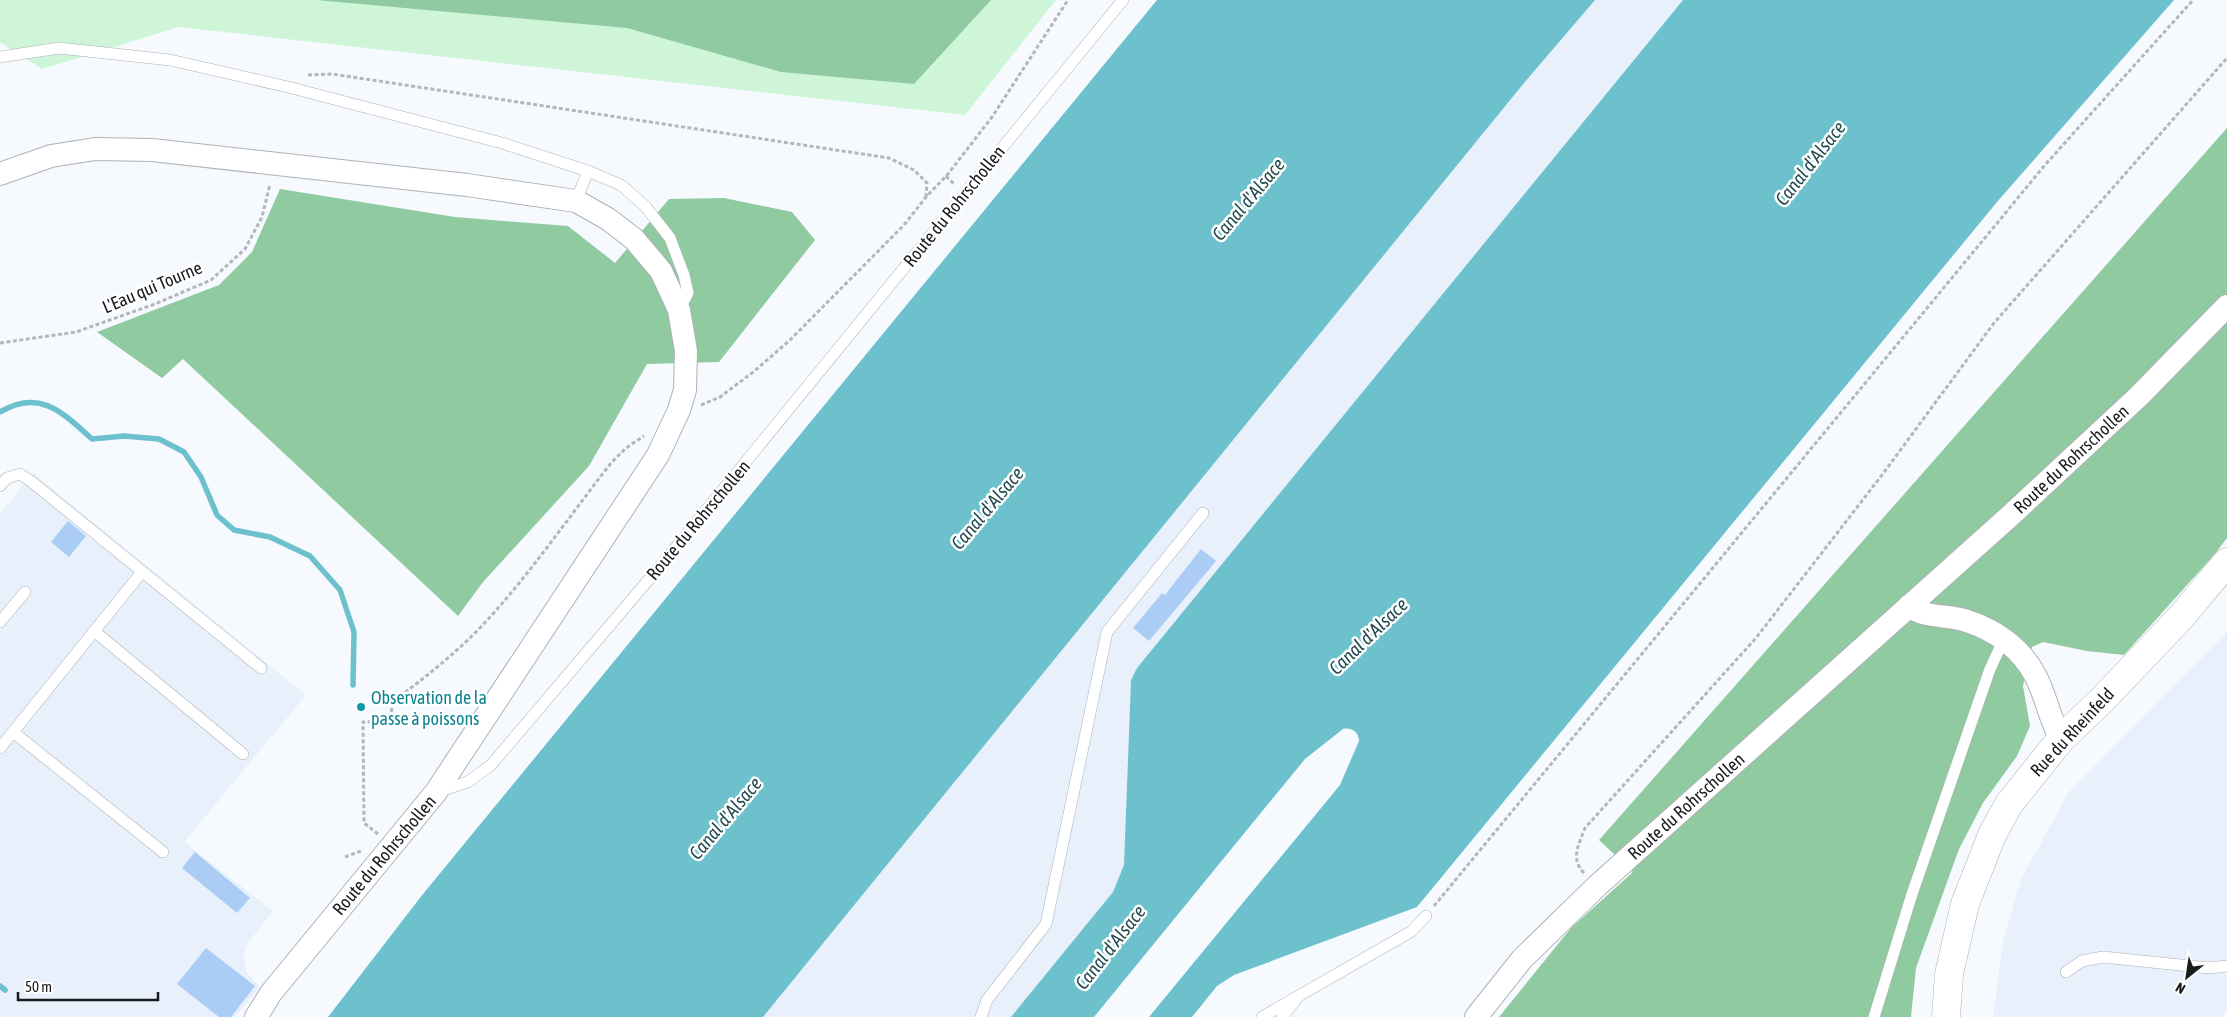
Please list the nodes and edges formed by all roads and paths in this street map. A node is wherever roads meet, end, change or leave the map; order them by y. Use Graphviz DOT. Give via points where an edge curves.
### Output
graph roads {
  1 [pos="1068,0"];
  2 [pos="1123,0"];
  3 [pos="2193,0"];
  4 [pos="0,58"];
  5 [pos="2227,58"];
  6 [pos="288,87"];
  7 [pos="275,164"];
  8 [pos="588,171"];
  9 [pos="0,174"];
  10 [pos="926,197"];
  11 [pos="576,201"];
  12 [pos="2227,306"];
  13 [pos="679,310"];
  14 [pos="0,343"];
  15 [pos="679,410"];
  16 [pos="667,436"];
  17 [pos="0,486"];
  18 [pos="1203,513"];
  19 [pos="2227,562"];
  20 [pos="142,572"];
  21 [pos="25,592"];
  22 [pos="1909,606"];
  23 [pos="0,622"];
  24 [pos="94,631"];
  25 [pos="2004,639"];
  26 [pos="261,668"];
  27 [pos="13,732"];
  28 [pos="2060,739"];
  29 [pos="0,748"];
  30 [pos="243,754"];
  31 [pos="436,792"];
  32 [pos="367,825"];
  33 [pos="163,852"];
  34 [pos="1597,886"];
  35 [pos="1426,916"];
  36 [pos="2227,966"];
  37 [pos="2066,972"];
  38 [pos="1301,995"];
  39 [pos="256,1017"];
  40 [pos="981,1017"];
  41 [pos="1262,1017"];
  42 [pos="1282,1017"];
  43 [pos="1476,1017"];
  44 [pos="1874,1017"];
  45 [pos="1946,1017"];
  1 -- 10 [label="path" via="992,118"];
  2 -- 31 [label="lane, Route du Rohrschollen" via="668,556 491,765 468,782"];
  3 -- 35 [label="path" via="2045,165"];
  4 -- 6 [label="lane" via="59,48 170,60"];
  5 -- 34 [label="path" via="1994,323 1756,638 1585,828 1575,854 1581,869"];
  6 -- 8 [label="lane" via="502,143"];
  6 -- 10 [label="path" via="306,76 332,74 889,158 914,170 927,183"];
  7 -- 9 [label="street" via="152,150 95,149 50,156"];
  7 -- 11 [label="street"];
  7 -- 14 [label="path, L'Eau qui Tourne" via="262,217 245,249 210,280 76,332"];
  8 -- 11 [label="lane"];
  8 -- 13 [label="lane" via="621,185 645,206 670,238 688,293"];
  10 -- 15 [label="path" via="904,225 789,341 752,373 720,397"];
  11 -- 13 [label="street" via="634,239 660,271"];
  12 -- 22 [label="street, Route du Rohrschollen" via="2139,396"];
  13 -- 15 [label="street" via="686,351 684,390"];
  15 -- 16 [label="street"];
  16 -- 31 [label="street" via="658,455"];
  16 -- 32 [label="path" via="648,434 626,448 477,631 444,662 392,702 390,721 363,722 364,823"];
  17 -- 20 [label="lane" via="7,478 20,474"];
  18 -- 40 [label="lane" via="1107,632 1046,924 987,1000"];
  19 -- 28 [label="street, Rue du Rheinfeld" via="2182,616"];
  20 -- 24 [label="lane"];
  20 -- 26 [label="lane"];
  21 -- 23 [label="lane"];
  22 -- 25 [label="street" via="1920,614 1954,616 1980,625"];
  22 -- 34 [label="street, Route du Rohrschollen"];
  24 -- 27 [label="lane"];
  24 -- 30 [label="lane"];
  25 -- 28 [label="street" via="2022,655 2035,675"];
  25 -- 44 [label="lane" via="1990,669 1925,856"];
  27 -- 29 [label="lane"];
  27 -- 33 [label="lane"];
  28 -- 45 [label="street, Rue du Rheinfeld" via="2009,804 1976,871 1948,974"];
  31 -- 39 [label="street, Route du Rohrschollen" via="335,912"];
  34 -- 43 [label="street, Route du Rohrschollen" via="1522,958"];
  35 -- 38 [label="lane" via="1412,931"];
  36 -- 37 [label="lane" via="2209,968 2103,957 2082,961"];
  38 -- 41 [label="lane"];
  38 -- 42 [label="lane"];
}
